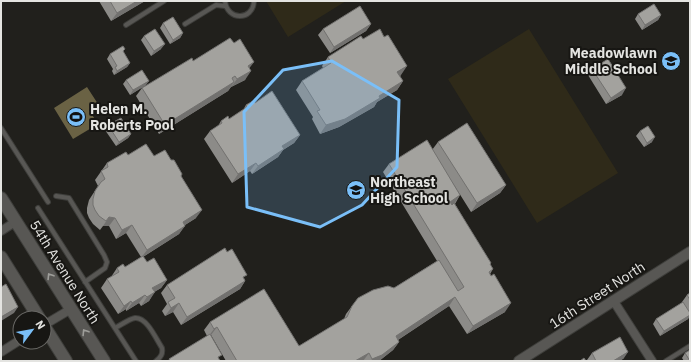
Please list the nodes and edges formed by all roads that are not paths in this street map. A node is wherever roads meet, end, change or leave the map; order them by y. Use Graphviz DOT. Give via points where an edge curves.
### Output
graph roads {
  1 [pos="164,1"];
  2 [pos="254,1"];
  3 [pos="225,3"];
  4 [pos="186,24"];
  5 [pos="126,25"];
  6 [pos="1,128"];
  7 [pos="56,196"];
  8 [pos="1,198"];
  9 [pos="48,202"];
  10 [pos="38,208"];
  11 [pos="16,222"];
  12 [pos="1,231"];
  13 [pos="690,252"];
  14 [pos="1,257"];
  15 [pos="86,282"];
  16 [pos="613,300"];
  17 [pos="71,309"];
  18 [pos="34,310"];
  19 [pos="52,320"];
  20 [pos="115,328"];
  21 [pos="52,338"];
  22 [pos="12,345"];
  23 [pos="690,346"];
  24 [pos="1,352"];
  25 [pos="66,361"];
  26 [pos="104,361"];
  27 [pos="136,361"];
  28 [pos="156,361"];
  29 [pos="519,361"];
  30 [pos="652,361"];
  31 [pos="666,361"];
  1 -- 5 [label="lane"];
  2 -- 3 [label="lane" via="250,12 241,16 232,14"];
  3 -- 4 [label="lane"];
  6 -- 9 [label="lane"];
  7 -- 15 [label="lane" via="69,198 107,262 105,268"];
  8 -- 11 [label="main road, 54th Avenue North"];
  10 -- 15 [label="lane"];
  11 -- 12 [label="street"];
  17 -- 11 [label="main road, 54th Avenue North, one-way"];
  13 -- 16 [label="street, 16th Street North"];
  14 -- 18 [label="main road"];
  15 -- 20 [label="lane"];
  16 -- 29 [label="street, 16th Street North"];
  16 -- 30 [label="street"];
  17 -- 19 [label="street"];
  26 -- 17 [label="main road, 54th Avenue North, one-way"];
  20 -- 27 [label="lane"];
  20 -- 28 [label="lane" via="134,318 145,321 162,348 160,358"];
  21 -- 25 [label="main road"];
  22 -- 24 [label="street"];
  23 -- 31 [label="lane"];
}
